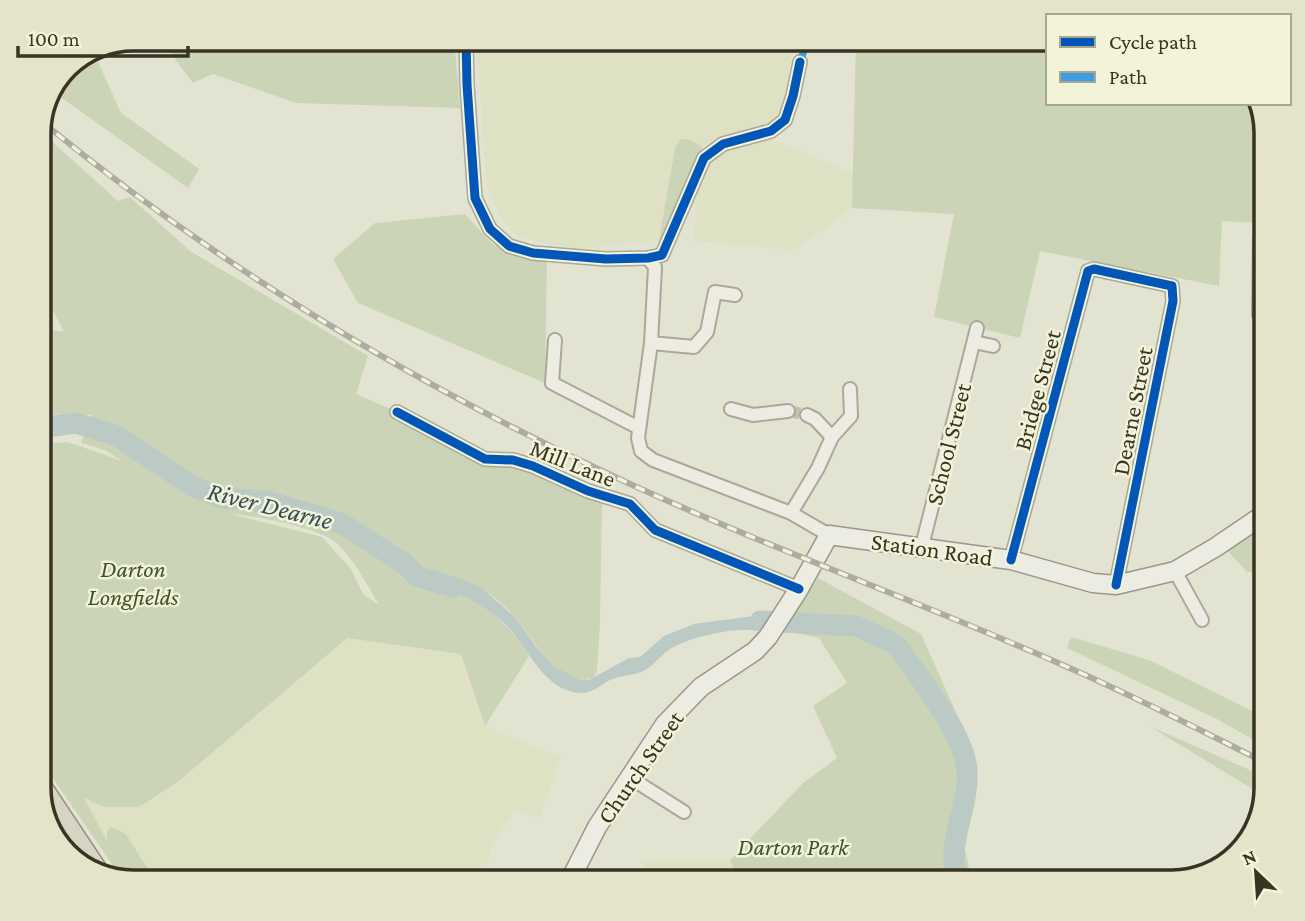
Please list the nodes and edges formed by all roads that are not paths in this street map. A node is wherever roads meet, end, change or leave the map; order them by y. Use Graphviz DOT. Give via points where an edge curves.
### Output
graph roads {
  1 [pos="466,51"];
  2 [pos="800,62"];
  3 [pos="648,258"];
  4 [pos="1130,277"];
  5 [pos="735,295"];
  6 [pos="977,328"];
  7 [pos="555,340"];
  8 [pos="974,342"];
  9 [pos="651,343"];
  10 [pos="993,346"];
  11 [pos="850,389"];
  12 [pos="731,409"];
  13 [pos="788,411"];
  14 [pos="403,413"];
  15 [pos="807,415"];
  16 [pos="639,428"];
  17 [pos="832,437"];
  18 [pos="791,513"];
  19 [pos="1254,521"];
  20 [pos="829,535"];
  21 [pos="922,546"];
  22 [pos="1011,561"];
  23 [pos="1175,571"];
  24 [pos="1116,585"];
  25 [pos="799,589"];
  26 [pos="1202,620"];
  27 [pos="629,777"];
  28 [pos="53,807"];
  29 [pos="684,812"];
  30 [pos="84,854"];
  31 [pos="576,870"];
  1 -- 3 [label="street" via="475,198 490,229 509,246 524,251"];
  2 -- 3 [label="street" via="785,120 771,131 723,144 704,158 662,255"];
  3 -- 9 [label="street" via="655,267"];
  4 -- 22 [label="street, Bridge Street" via="1088,271"];
  4 -- 24 [label="street, Dearne Street" via="1172,286 1173,301"];
  5 -- 9 [label="street" via="715,292 707,332 694,347"];
  6 -- 8 [label="street, School Street"];
  7 -- 16 [label="street" via="552,383"];
  8 -- 10 [label="street"];
  8 -- 21 [label="street, School Street"];
  9 -- 16 [label="street"];
  11 -- 17 [label="street" via="851,416"];
  12 -- 13 [label="street" via="753,415"];
  14 -- 25 [label="street, Mill Lane" via="485,459 533,466 631,504 655,530"];
  15 -- 17 [label="street"];
  16 -- 18 [label="street, Station Road" via="639,444 653,460"];
  17 -- 18 [label="street"];
  18 -- 20 [label="street, Station Road"];
  19 -- 23 [label="main road, Station Road"];
  20 -- 21 [label="main road, Station Road"];
  20 -- 25 [label="main road, Church Street"];
  21 -- 22 [label="main road, Station Road"];
  22 -- 24 [label="main road, Station Road"];
  23 -- 24 [label="main road, Station Road"];
  23 -- 26 [label="street"];
  25 -- 27 [label="main road, Church Street" via="755,651 701,687 665,724"];
  27 -- 29 [label="street"];
  27 -- 31 [label="main road, Church Street"];
  28 -- 30 [label="highway"];
}
